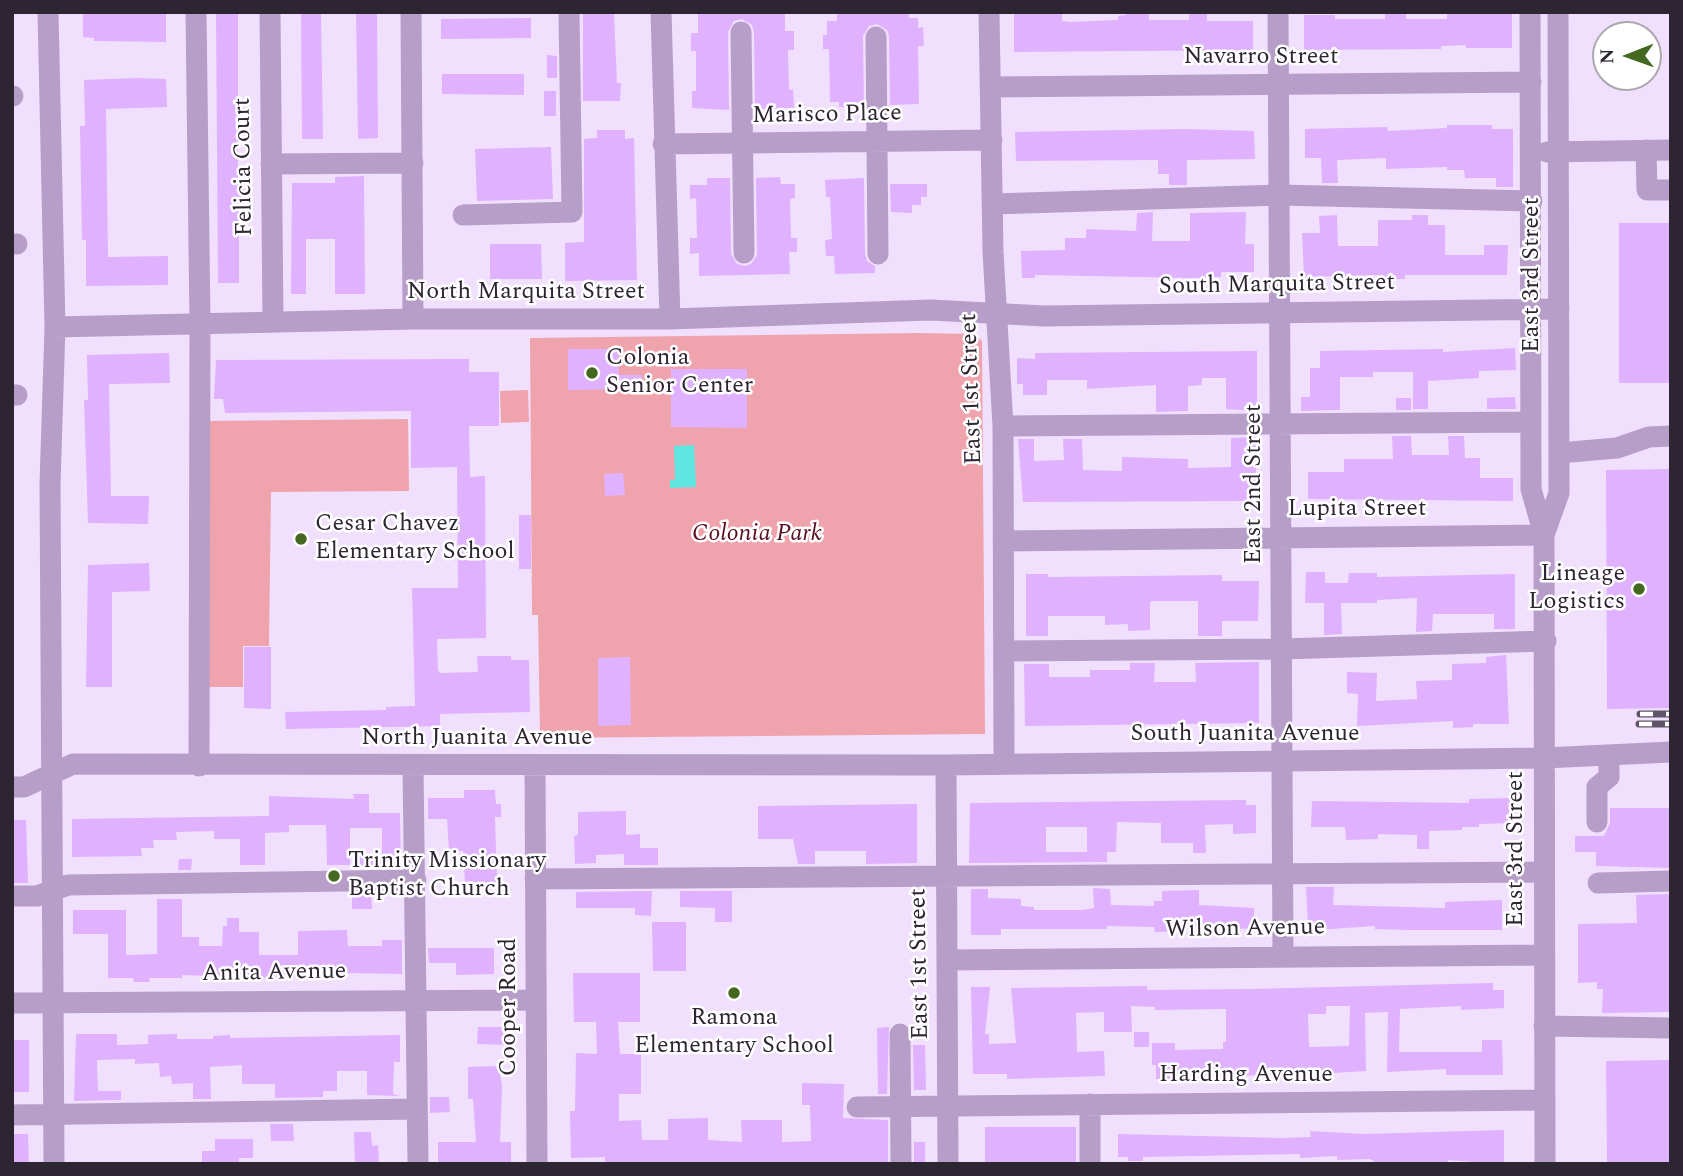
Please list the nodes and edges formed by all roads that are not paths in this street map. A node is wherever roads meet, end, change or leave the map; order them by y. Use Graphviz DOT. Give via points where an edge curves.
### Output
graph roads {
  1 [pos="48,12"];
  2 [pos="195,12"];
  3 [pos="270,12"];
  4 [pos="411,12"];
  5 [pos="569,12"];
  6 [pos="661,12"];
  7 [pos="989,12"];
  8 [pos="1278,12"];
  9 [pos="1530,12"];
  10 [pos="1558,12"];
  11 [pos="741,32"];
  12 [pos="876,37"];
  13 [pos="1531,82"];
  14 [pos="1278,85"];
  15 [pos="992,87"];
  16 [pos="992,140"];
  17 [pos="877,142"];
  18 [pos="663,144"];
  19 [pos="743,144"];
  20 [pos="1646,150"];
  21 [pos="1671,150"];
  22 [pos="1531,152"];
  23 [pos="1559,152"];
  24 [pos="413,163"];
  25 [pos="271,164"];
  26 [pos="1671,190"];
  27 [pos="1280,195"];
  28 [pos="1532,201"];
  29 [pos="992,204"];
  30 [pos="463,215"];
  31 [pos="744,253"];
  32 [pos="878,254"];
  33 [pos="1531,309"];
  34 [pos="1559,309"];
  35 [pos="997,312"];
  36 [pos="1280,313"];
  37 [pos="413,319"];
  38 [pos="670,319"];
  39 [pos="273,321"];
  40 [pos="200,324"];
  41 [pos="55,327"];
  42 [pos="1531,422"];
  43 [pos="1281,425"];
  44 [pos="1003,426"];
  45 [pos="1671,436"];
  46 [pos="1559,453"];
  47 [pos="1544,535"];
  48 [pos="1282,537"];
  49 [pos="1003,541"];
  50 [pos="1546,640"];
  51 [pos="1282,649"];
  52 [pos="1004,651"];
  53 [pos="1671,752"];
  54 [pos="1609,755"];
  55 [pos="1544,758"];
  56 [pos="1282,762"];
  57 [pos="1004,763"];
  58 [pos="199,765"];
  59 [pos="946,765"];
  60 [pos="413,766"];
  61 [pos="535,766"];
  62 [pos="51,774"];
  63 [pos="12,788"];
  64 [pos="1597,822"];
  65 [pos="1543,872"];
  66 [pos="1283,874"];
  67 [pos="946,877"];
  68 [pos="416,880"];
  69 [pos="535,880"];
  70 [pos="1671,881"];
  71 [pos="1598,883"];
  72 [pos="52,891"];
  73 [pos="12,896"];
  74 [pos="1283,956"];
  75 [pos="1543,956"];
  76 [pos="947,960"];
  77 [pos="416,999"];
  78 [pos="536,1000"];
  79 [pos="12,1003"];
  80 [pos="54,1003"];
  81 [pos="1544,1026"];
  82 [pos="1671,1028"];
  83 [pos="900,1034"];
  84 [pos="1545,1100"];
  85 [pos="1090,1104"];
  86 [pos="948,1105"];
  87 [pos="901,1106"];
  88 [pos="857,1107"];
  89 [pos="417,1109"];
  90 [pos="54,1114"];
  91 [pos="12,1115"];
  92 [pos="54,1164"];
  93 [pos="418,1164"];
  94 [pos="537,1164"];
  95 [pos="901,1164"];
  96 [pos="948,1164"];
  97 [pos="1090,1164"];
  98 [pos="1545,1164"];
  1 -- 41 [label="street"];
  2 -- 40 [label="street"];
  3 -- 25 [label="street, Felicia Court"];
  4 -- 24 [label="street"];
  5 -- 30 [label="street" via="572,212"];
  6 -- 18 [label="street"];
  7 -- 15 [label="street, East 1st Street"];
  8 -- 14 [label="street, East 2nd Street"];
  9 -- 13 [label="street, East 3rd Street"];
  10 -- 23 [label="street, East 3rd Street"];
  11 -- 19 [label="street"];
  12 -- 17 [label="street"];
  13 -- 14 [label="street, Navarro Street"];
  13 -- 22 [label="street, East 3rd Street"];
  14 -- 15 [label="street, Navarro Street"];
  14 -- 27 [label="street, East 2nd Street"];
  15 -- 16 [label="street, East 1st Street"];
  16 -- 17 [label="street, Marisco Place"];
  16 -- 29 [label="street, East 1st Street"];
  17 -- 19 [label="street, Marisco Place"];
  17 -- 32 [label="street"];
  18 -- 19 [label="street, Marisco Place"];
  18 -- 38 [label="street"];
  19 -- 31 [label="street"];
  20 -- 21 [label="street"];
  20 -- 23 [label="street"];
  20 -- 26 [label="street" via="1647,190"];
  22 -- 23 [label="street"];
  22 -- 28 [label="street, East 3rd Street"];
  23 -- 34 [label="street, East 3rd Street"];
  24 -- 25 [label="street"];
  24 -- 37 [label="street"];
  25 -- 39 [label="street, Felicia Court"];
  27 -- 28 [label="street"];
  27 -- 29 [label="street"];
  27 -- 36 [label="street, East 2nd Street"];
  28 -- 33 [label="street, East 3rd Street"];
  29 -- 35 [label="street, East 1st Street"];
  33 -- 34 [label="street, South Marquita Street"];
  33 -- 36 [label="street, South Marquita Street"];
  33 -- 42 [label="street, East 3rd Street"];
  34 -- 46 [label="street, East 3rd Street"];
  35 -- 36 [label="street, South Marquita Street" via="1044,316"];
  35 -- 38 [label="street, North Marquita Street"];
  35 -- 44 [label="street, East 1st Street"];
  36 -- 43 [label="street, East 2nd Street"];
  37 -- 38 [label="street, North Marquita Street"];
  37 -- 39 [label="street, North Marquita Street"];
  39 -- 40 [label="street, North Marquita Street"];
  40 -- 41 [label="street, North Marquita Street"];
  40 -- 58 [label="street"];
  41 -- 62 [label="street" via="50,484"];
  42 -- 43 [label="street"];
  42 -- 47 [label="street, East 3rd Street" via="1531,489"];
  43 -- 44 [label="street"];
  43 -- 48 [label="street, East 2nd Street"];
  44 -- 49 [label="street, East 1st Street"];
  45 -- 46 [label="street" via="1649,437 1617,448"];
  46 -- 47 [label="street, East 3rd Street" via="1559,493"];
  47 -- 48 [label="street, Lupita Street"];
  47 -- 50 [label="street, East 3rd Street"];
  48 -- 49 [label="street, Lupita Street"];
  48 -- 51 [label="street, East 2nd Street"];
  49 -- 52 [label="street, East 1st Street"];
  50 -- 51 [label="street"];
  50 -- 55 [label="street, East 3rd Street"];
  51 -- 52 [label="street"];
  51 -- 56 [label="street, East 2nd Street"];
  52 -- 57 [label="street, East 1st Street"];
  53 -- 54 [label="street, South Juanita Avenue"];
  54 -- 55 [label="street, South Juanita Avenue"];
  54 -- 64 [label="street" via="1609,777 1597,787"];
  55 -- 56 [label="street, South Juanita Avenue"];
  55 -- 65 [label="street, East 3rd Street"];
  56 -- 57 [label="street, South Juanita Avenue"];
  56 -- 66 [label="street, East 2nd Street"];
  57 -- 59 [label="street, South Juanita Avenue"];
  58 -- 60 [label="street, North Juanita Avenue"];
  58 -- 62 [label="street, North Juanita Avenue" via="73,764"];
  59 -- 61 [label="street, North Juanita Avenue"];
  59 -- 67 [label="street, East 1st Street"];
  60 -- 61 [label="street, North Juanita Avenue"];
  60 -- 68 [label="street"];
  61 -- 69 [label="street, Cooper Road"];
  62 -- 63 [label="street, North Juanita Avenue" via="24,788"];
  62 -- 72 [label="street"];
  65 -- 66 [label="street"];
  65 -- 75 [label="street, East 3rd Street"];
  66 -- 67 [label="street"];
  66 -- 74 [label="street, East 2nd Street"];
  67 -- 69 [label="street"];
  67 -- 76 [label="street, East 1st Street"];
  68 -- 72 [label="street" via="68,885"];
  68 -- 77 [label="street"];
  69 -- 78 [label="street, Cooper Road"];
  70 -- 71 [label="street"];
  72 -- 73 [label="street"];
  72 -- 80 [label="street"];
  74 -- 75 [label="street, Wilson Avenue"];
  74 -- 76 [label="street, Wilson Avenue"];
  75 -- 81 [label="street, East 3rd Street"];
  76 -- 86 [label="street, East 1st Street"];
  77 -- 78 [label="street, Anita Avenue"];
  77 -- 80 [label="street, Anita Avenue"];
  77 -- 89 [label="street"];
  78 -- 94 [label="street, Cooper Road"];
  79 -- 80 [label="street, Anita Avenue"];
  80 -- 90 [label="street"];
  81 -- 82 [label="street"];
  81 -- 84 [label="street, East 3rd Street"];
  83 -- 87 [label="street"];
  84 -- 85 [label="street, Harding Avenue"];
  84 -- 98 [label="street, East 3rd Street"];
  85 -- 86 [label="street, Harding Avenue"];
  85 -- 97 [label="street"];
  86 -- 87 [label="street, Harding Avenue"];
  86 -- 96 [label="street, East 1st Street"];
  87 -- 88 [label="street, Harding Avenue"];
  87 -- 95 [label="street"];
  89 -- 90 [label="street"];
  89 -- 93 [label="street"];
  90 -- 91 [label="street"];
  90 -- 92 [label="street"];
}
